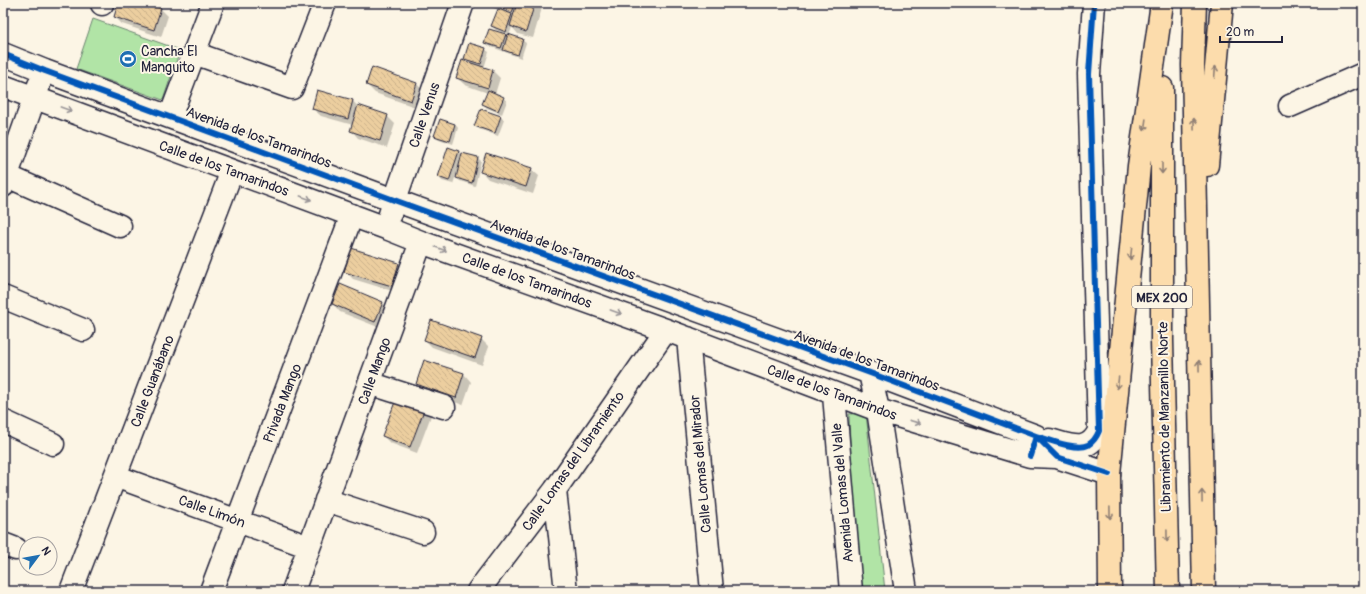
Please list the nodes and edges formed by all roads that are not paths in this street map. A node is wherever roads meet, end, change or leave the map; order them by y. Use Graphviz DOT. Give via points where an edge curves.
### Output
graph roads {
  1 [pos="213,3"];
  2 [pos="325,3"];
  3 [pos="463,3"];
  4 [pos="1094,3"];
  5 [pos="1162,3"];
  6 [pos="1167,3"];
  7 [pos="1195,3"];
  8 [pos="1222,3"];
  9 [pos="194,53"];
  10 [pos="3,54"];
  11 [pos="45,71"];
  12 [pos="1363,74"];
  13 [pos="3,86"];
  14 [pos="35,98"];
  15 [pos="1290,106"];
  16 [pos="170,117"];
  17 [pos="232,171"];
  18 [pos="5,181"];
  19 [pos="394,200"];
  20 [pos="352,215"];
  21 [pos="120,226"];
  22 [pos="386,228"];
  23 [pos="421,242"];
  24 [pos="1197,278"];
  25 [pos="3,297"];
  26 [pos="83,330"];
  27 [pos="666,330"];
  28 [pos="688,338"];
  29 [pos="870,374"];
  30 [pos="369,383"];
  31 [pos="834,395"];
  32 [pos="444,407"];
  33 [pos="878,410"];
  34 [pos="3,421"];
  35 [pos="53,444"];
  36 [pos="1033,446"];
  37 [pos="1109,474"];
  38 [pos="115,476"];
  39 [pos="555,490"];
  40 [pos="326,500"];
  41 [pos="238,520"];
  42 [pos="423,532"];
  43 [pos="309,547"];
  44 [pos="71,591"];
  45 [pos="211,591"];
  46 [pos="293,591"];
  47 [pos="478,591"];
  48 [pos="566,591"];
  49 [pos="712,591"];
  50 [pos="850,591"];
  51 [pos="906,591"];
  52 [pos="1110,591"];
  53 [pos="1168,591"];
  54 [pos="1204,591"];
  1 -- 9 [label="street"];
  2 -- 9 [label="street" via="292,88"];
  3 -- 19 [label="street, Calle Venus"];
  4 -- 36 [label="street" via="1089,74 1099,431 1088,445"];
  5 -- 37 [label="highway, one-way" via="1140,166"];
  6 -- 53 [label="highway, Libramiento de Manzanillo Norte / MEX 200, one-way" via="1162,73 1162,341"];
  24 -- 7 [label="highway, MEX 200, one-way" via="1193,65"];
  24 -- 8 [label="highway, one-way"];
  9 -- 16 [label="street"];
  10 -- 11 [label="street, Avenida de los Tamarindos"];
  11 -- 14 [label="street"];
  11 -- 16 [label="street, Avenida de los Tamarindos"];
  12 -- 15 [label="street"];
  13 -- 14 [label="street, Calle de los Tamarindos"];
  14 -- 17 [label="street, Calle de los Tamarindos, one-way"];
  14 -- 18 [label="street"];
  16 -- 19 [label="street, Avenida de los Tamarindos"];
  17 -- 20 [label="street, Calle de los Tamarindos, one-way"];
  17 -- 38 [label="street, Calle Guanábano"];
  18 -- 21 [label="street"];
  19 -- 22 [label="street, Calle Venus"];
  19 -- 29 [label="street, Avenida de los Tamarindos"];
  20 -- 22 [label="street, Calle de los Tamarindos"];
  20 -- 41 [label="street, Privada Mango"];
  22 -- 23 [label="street, Calle de los Tamarindos"];
  23 -- 27 [label="street, Calle de los Tamarindos, one-way"];
  23 -- 30 [label="street, Calle Mango"];
  54 -- 24 [label="highway, MEX 200, one-way"];
  25 -- 26 [label="street"];
  27 -- 28 [label="street, Calle de los Tamarindos"];
  27 -- 39 [label="street, Calle Lomas del Libramiento"];
  28 -- 31 [label="street, Calle de los Tamarindos"];
  28 -- 49 [label="street, Calle Lomas del Mirador"];
  29 -- 33 [label="street"];
  29 -- 36 [label="street, Avenida de los Tamarindos"];
  30 -- 32 [label="street"];
  30 -- 40 [label="street, Calle Mango"];
  31 -- 33 [label="street, Calle de los Tamarindos"];
  31 -- 50 [label="street, Avenida Lomas del Valle"];
  33 -- 36 [label="street, Calle de los Tamarindos, one-way"];
  33 -- 51 [label="street"];
  34 -- 35 [label="street"];
  36 -- 37 [label="street, Avenida de los Tamarindos" via="1057,457"];
  37 -- 52 [label="highway, one-way"];
  38 -- 41 [label="street, Calle Limón"];
  38 -- 44 [label="street, Calle Guanábano"];
  39 -- 47 [label="street, Calle Lomas del Libramiento"];
  39 -- 48 [label="street"];
  40 -- 42 [label="street"];
  40 -- 43 [label="street, Calle Mango"];
  41 -- 43 [label="street, Calle Limón"];
  41 -- 45 [label="street, Privada Mango"];
  43 -- 46 [label="street, Calle Mango"];
}
